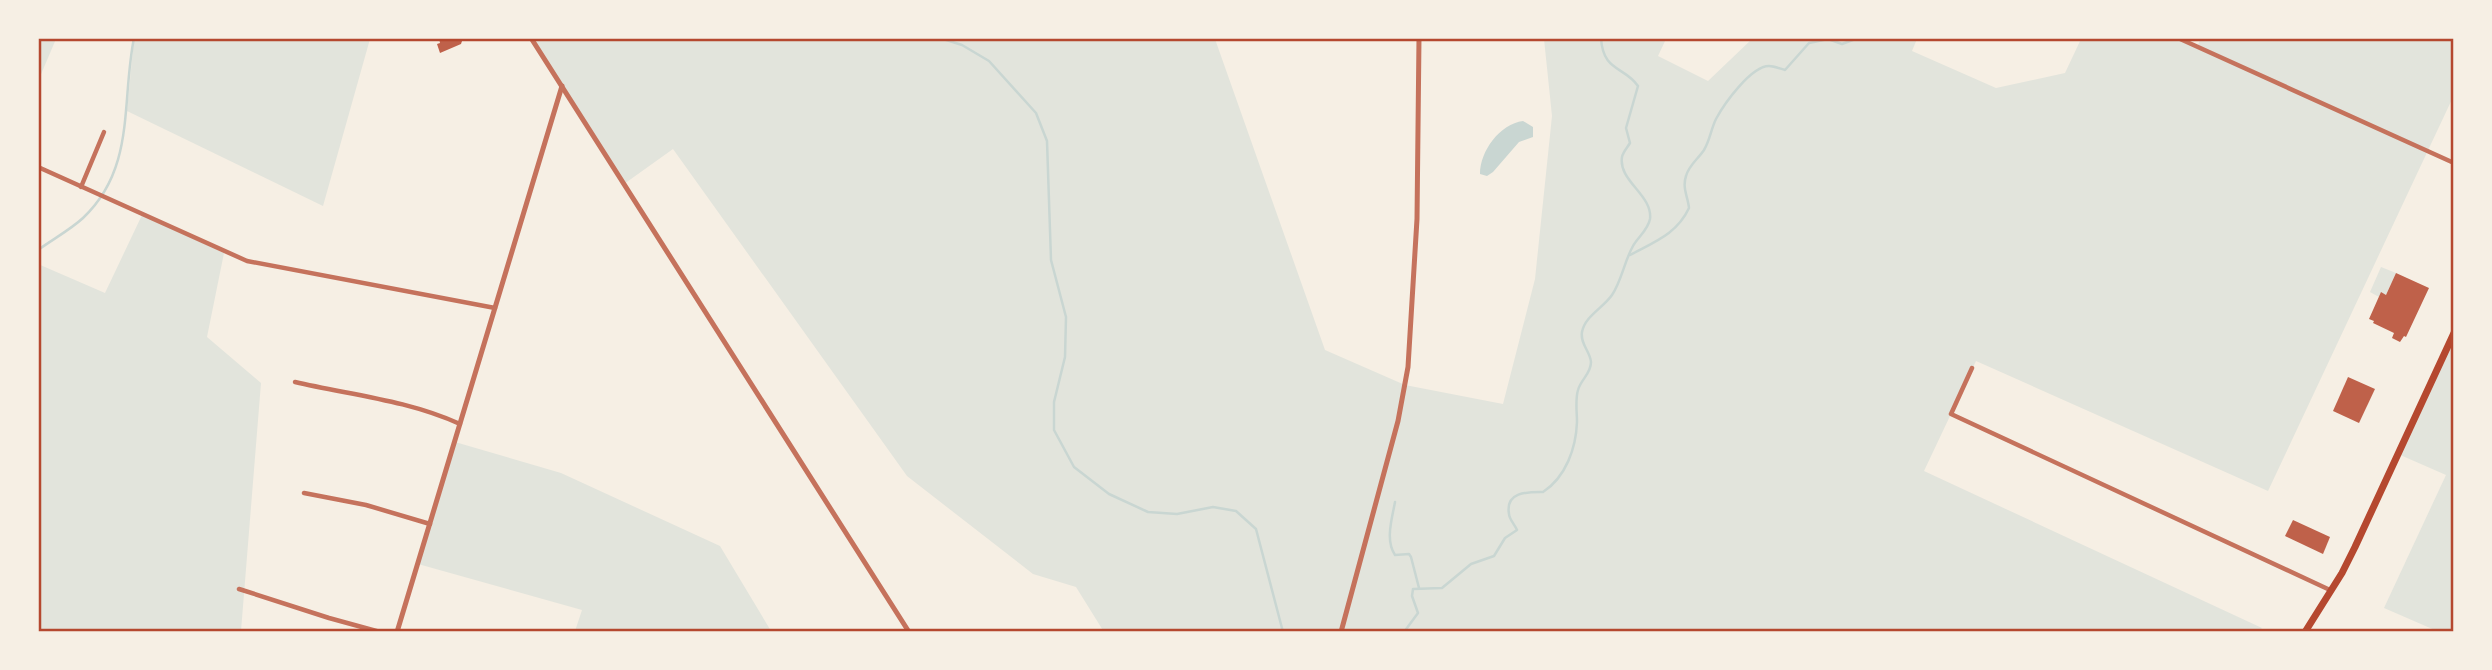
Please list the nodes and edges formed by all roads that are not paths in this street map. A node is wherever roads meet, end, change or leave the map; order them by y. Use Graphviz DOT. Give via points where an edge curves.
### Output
graph roads {
  1 [pos="531,38"];
  2 [pos="1419,38"];
  3 [pos="2178,38"];
  4 [pos="562,86"];
  5 [pos="104,132"];
  6 [pos="2454,163"];
  7 [pos="38,167"];
  8 [pos="81,187"];
  9 [pos="495,308"];
  10 [pos="2454,333"];
  11 [pos="1972,368"];
  12 [pos="295,382"];
  13 [pos="460,424"];
  14 [pos="304,493"];
  15 [pos="430,524"];
  16 [pos="239,589"];
  17 [pos="2331,590"];
  18 [pos="380,632"];
  19 [pos="397,632"];
  20 [pos="909,632"];
  21 [pos="1341,632"];
  22 [pos="2305,632"];
  1 -- 4 [label="street"];
  2 -- 21 [label="street" via="1417,219 1408,367 1398,421"];
  3 -- 6 [label="street"];
  4 -- 9 [label="street"];
  4 -- 20 [label="street"];
  5 -- 8 [label="street"];
  7 -- 8 [label="street"];
  8 -- 9 [label="street" via="247,261"];
  9 -- 13 [label="street"];
  10 -- 17 [label="highway"];
  11 -- 17 [label="street" via="1951,414"];
  12 -- 13 [label="street" via="388,400"];
  13 -- 15 [label="street"];
  14 -- 15 [label="street"];
  15 -- 19 [label="street"];
  16 -- 18 [label="street"];
  17 -- 22 [label="highway"];
}
